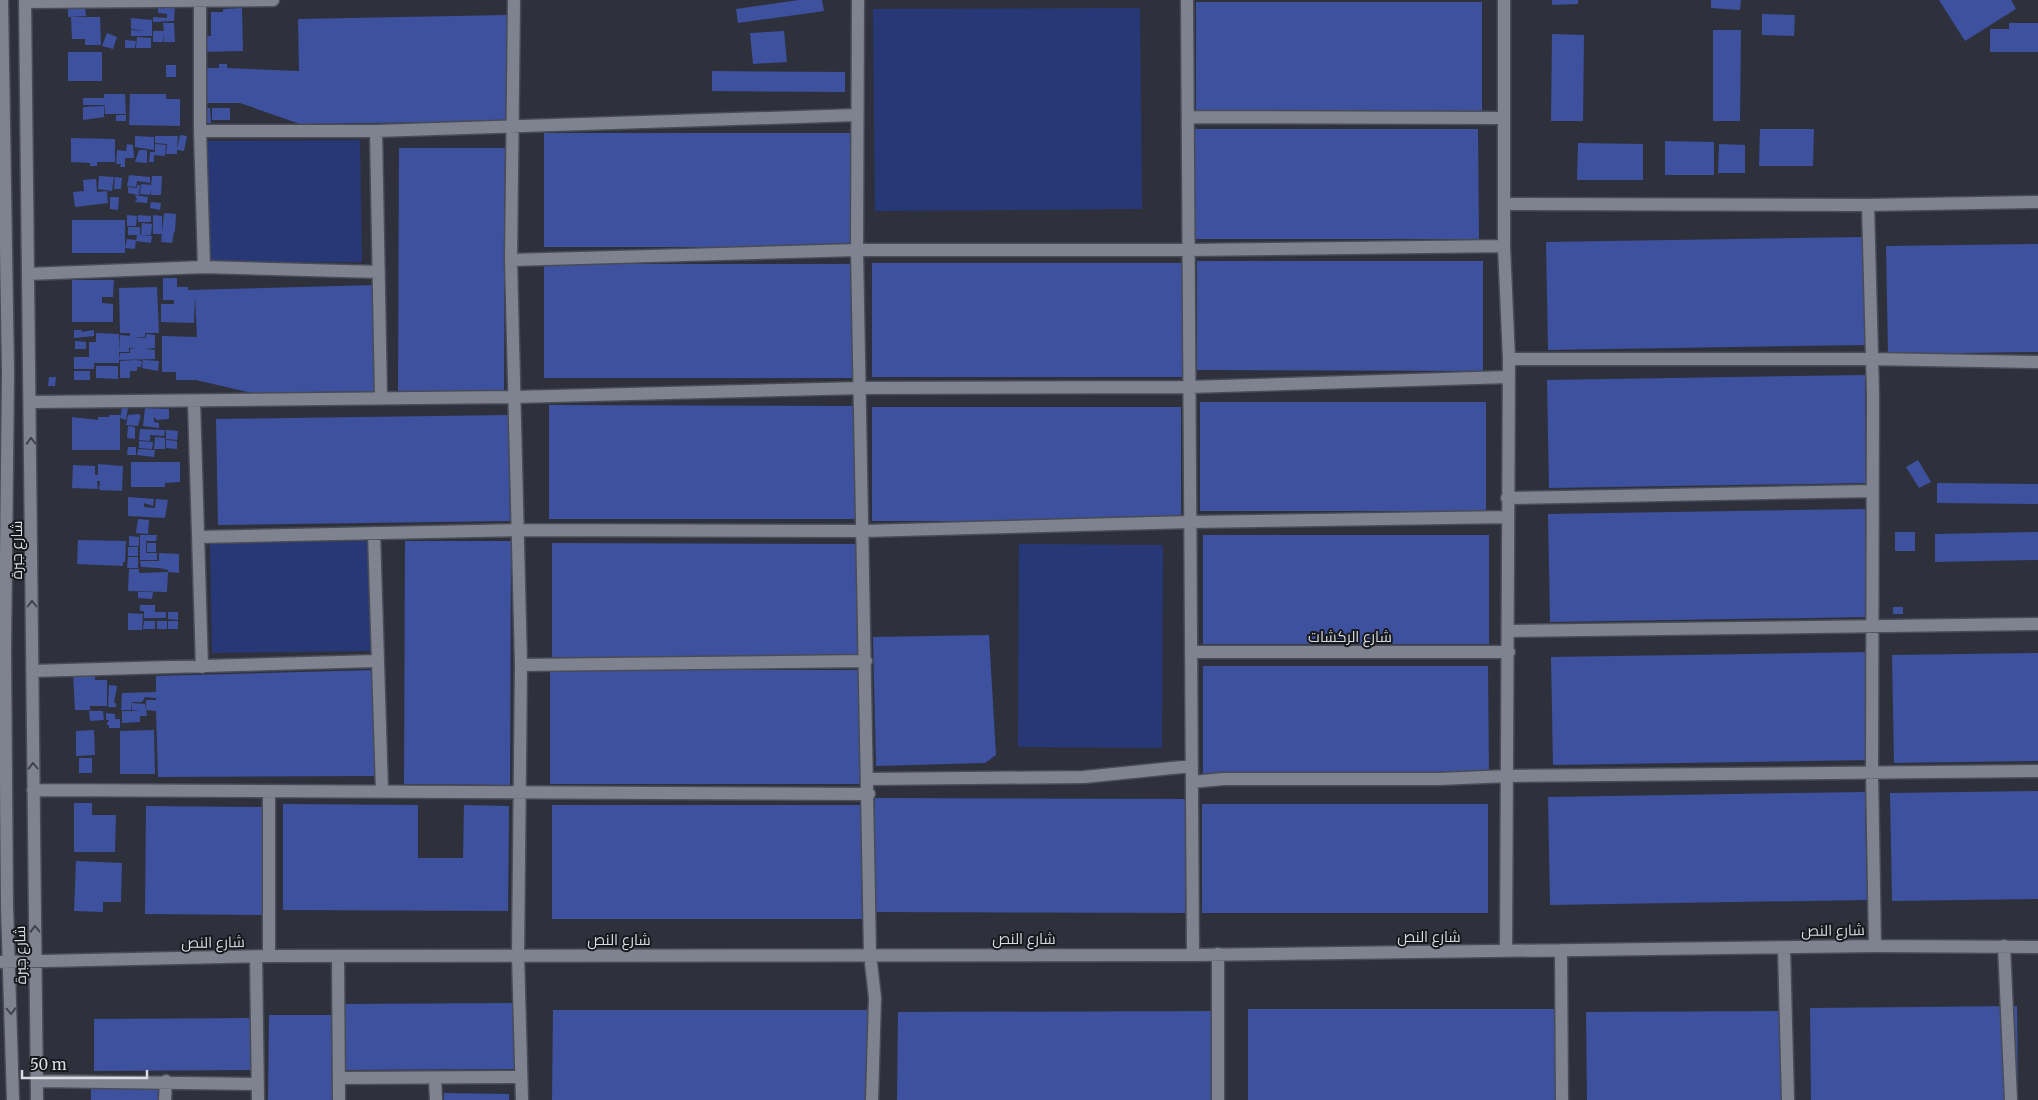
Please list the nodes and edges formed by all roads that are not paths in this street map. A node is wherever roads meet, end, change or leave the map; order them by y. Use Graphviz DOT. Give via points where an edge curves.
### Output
graph roads {
  1 [pos="2,0"];
  2 [pos="273,0"];
  3 [pos="514,0"];
  4 [pos="858,0"];
  5 [pos="1187,0"];
  6 [pos="1504,0"];
  7 [pos="25,1"];
  8 [pos="200,2"];
  9 [pos="1,91"];
  10 [pos="856,115"];
  11 [pos="1188,116"];
  12 [pos="1502,118"];
  13 [pos="513,127"];
  14 [pos="376,131"];
  15 [pos="200,132"];
  16 [pos="2038,202"];
  17 [pos="1505,204"];
  18 [pos="1868,205"];
  19 [pos="27,240"];
  20 [pos="3,241"];
  21 [pos="1504,246"];
  22 [pos="857,250"];
  23 [pos="1189,250"];
  24 [pos="511,260"];
  25 [pos="204,267"];
  26 [pos="379,272"];
  27 [pos="28,274"];
  28 [pos="1509,359"];
  29 [pos="1872,359"];
  30 [pos="2038,362"];
  31 [pos="1508,377"];
  32 [pos="1189,387"];
  33 [pos="861,388"];
  34 [pos="515,397"];
  35 [pos="381,398"];
  36 [pos="194,401"];
  37 [pos="31,402"];
  38 [pos="4,427"];
  39 [pos="1872,491"];
  40 [pos="1507,498"];
  41 [pos="1508,517"];
  42 [pos="3,519"];
  43 [pos="1190,522"];
  44 [pos="519,530"];
  45 [pos="864,531"];
  46 [pos="374,533"];
  47 [pos="199,537"];
  48 [pos="2038,624"];
  49 [pos="1872,625"];
  50 [pos="1509,631"];
  51 [pos="1191,652"];
  52 [pos="1509,652"];
  53 [pos="376,661"];
  54 [pos="866,661"];
  55 [pos="521,665"];
  56 [pos="202,667"];
  57 [pos="32,671"];
  58 [pos="1192,766"];
  59 [pos="2038,771"];
  60 [pos="1872,773"];
  61 [pos="1508,776"];
  62 [pos="868,779"];
  63 [pos="1192,782"];
  64 [pos="3,784"];
  65 [pos="33,790"];
  66 [pos="519,790"];
  67 [pos="269,791"];
  68 [pos="382,791"];
  69 [pos="869,794"];
  70 [pos="1876,946"];
  71 [pos="2004,946"];
  72 [pos="2038,946"];
  73 [pos="1784,948"];
  74 [pos="1561,950"];
  75 [pos="1506,951"];
  76 [pos="870,954"];
  77 [pos="1218,954"];
  78 [pos="518,955"];
  79 [pos="1193,955"];
  80 [pos="338,956"];
  81 [pos="263,957"];
  82 [pos="5,962"];
  83 [pos="36,962"];
  84 [pos="521,1077"];
  85 [pos="339,1078"];
  86 [pos="436,1078"];
  87 [pos="37,1081"];
  88 [pos="166,1081"];
  89 [pos="258,1084"];
  90 [pos="13,1100"];
  91 [pos="37,1100"];
  92 [pos="165,1100"];
  93 [pos="258,1100"];
  94 [pos="339,1100"];
  95 [pos="436,1100"];
  96 [pos="522,1100"];
  97 [pos="872,1100"];
  98 [pos="1218,1100"];
  99 [pos="1562,1100"];
  100 [pos="1788,1100"];
  101 [pos="2011,1100"];
  1 -- 9 [label="street, شارع جبرة"];
  2 -- 8 [label="street"];
  3 -- 13 [label="street"];
  4 -- 10 [label="street"];
  5 -- 11 [label="street"];
  6 -- 12 [label="street"];
  7 -- 8 [label="street"];
  7 -- 19 [label="street, شارع جبرة"];
  8 -- 15 [label="street"];
  9 -- 20 [label="street, شارع جبرة"];
  10 -- 13 [label="street"];
  10 -- 22 [label="street"];
  11 -- 12 [label="street"];
  11 -- 23 [label="street"];
  12 -- 17 [label="street"];
  13 -- 14 [label="street"];
  13 -- 24 [label="street"];
  14 -- 15 [label="street"];
  14 -- 26 [label="street"];
  15 -- 25 [label="street"];
  16 -- 18 [label="street"];
  17 -- 18 [label="street"];
  17 -- 21 [label="street"];
  18 -- 29 [label="street"];
  19 -- 20 [label="street"];
  19 -- 27 [label="street, شارع جبرة"];
  20 -- 38 [label="street, شارع جبرة"];
  21 -- 23 [label="street"];
  21 -- 28 [label="street"];
  22 -- 23 [label="street"];
  22 -- 24 [label="street"];
  22 -- 33 [label="street"];
  23 -- 32 [label="street"];
  24 -- 34 [label="street"];
  25 -- 26 [label="street"];
  25 -- 27 [label="street"];
  26 -- 35 [label="street"];
  27 -- 37 [label="street, شارع جبرة"];
  28 -- 29 [label="street"];
  28 -- 31 [label="street"];
  29 -- 30 [label="street"];
  29 -- 39 [label="street"];
  31 -- 32 [label="street"];
  31 -- 40 [label="street"];
  32 -- 33 [label="street"];
  32 -- 43 [label="street"];
  33 -- 34 [label="street"];
  33 -- 45 [label="street"];
  34 -- 35 [label="street"];
  34 -- 44 [label="street"];
  35 -- 36 [label="street"];
  36 -- 37 [label="street"];
  36 -- 47 [label="street"];
  57 -- 37 [label="street, شارع جبرة, one-way"];
  38 -- 42 [label="street, شارع جبرة"];
  39 -- 40 [label="street"];
  39 -- 49 [label="street"];
  40 -- 41 [label="street"];
  41 -- 43 [label="street"];
  41 -- 50 [label="street"];
  42 -- 64 [label="street, شارع جبرة"];
  43 -- 45 [label="street"];
  43 -- 51 [label="street"];
  44 -- 45 [label="street"];
  44 -- 46 [label="street"];
  44 -- 55 [label="street"];
  45 -- 54 [label="street"];
  46 -- 47 [label="street"];
  46 -- 53 [label="street"];
  47 -- 56 [label="street"];
  48 -- 49 [label="street"];
  49 -- 50 [label="street"];
  49 -- 60 [label="street"];
  50 -- 52 [label="street"];
  51 -- 52 [label="street, شارع الركشات"];
  51 -- 58 [label="street"];
  52 -- 61 [label="street"];
  53 -- 56 [label="street"];
  53 -- 68 [label="street"];
  54 -- 55 [label="street"];
  54 -- 62 [label="street"];
  55 -- 66 [label="street"];
  56 -- 57 [label="street"];
  65 -- 57 [label="street, شارع جبرة, one-way"];
  58 -- 62 [label="street" via="1084,777"];
  58 -- 63 [label="street"];
  59 -- 60 [label="street"];
  60 -- 61 [label="street"];
  60 -- 70 [label="street"];
  61 -- 63 [label="street"];
  61 -- 75 [label="street"];
  62 -- 69 [label="street"];
  63 -- 79 [label="street"];
  64 -- 82 [label="street, شارع جبرة"];
  65 -- 67 [label="street"];
  83 -- 65 [label="street, شارع جبرة, one-way"];
  66 -- 68 [label="street"];
  66 -- 69 [label="street"];
  66 -- 78 [label="street"];
  67 -- 68 [label="street"];
  67 -- 81 [label="street"];
  69 -- 76 [label="street"];
  70 -- 71 [label="street, شارع النص"];
  70 -- 73 [label="street, شارع النص"];
  71 -- 72 [label="street, شارع النص"];
  71 -- 101 [label="street"];
  73 -- 74 [label="street, شارع النص"];
  73 -- 100 [label="street"];
  74 -- 75 [label="street, شارع النص"];
  74 -- 99 [label="street"];
  75 -- 77 [label="street, شارع النص"];
  76 -- 78 [label="street, شارع النص"];
  76 -- 79 [label="street, شارع النص"];
  76 -- 97 [label="street" via="875,998"];
  77 -- 79 [label="street, شارع النص"];
  77 -- 98 [label="street"];
  78 -- 80 [label="street, شارع النص"];
  78 -- 84 [label="street"];
  80 -- 81 [label="street, شارع النص"];
  80 -- 85 [label="street"];
  81 -- 83 [label="street, شارع النص"];
  81 -- 89 [label="street"];
  82 -- 83 [label="street, شارع النص"];
  82 -- 90 [label="street, شارع جبرة, one-way"];
  83 -- 87 [label="street, شارع جبرة"];
  84 -- 86 [label="street"];
  84 -- 96 [label="street"];
  85 -- 86 [label="street"];
  85 -- 94 [label="street"];
  86 -- 95 [label="street"];
  87 -- 88 [label="street"];
  87 -- 91 [label="street, شارع جبرة"];
  88 -- 89 [label="street"];
  88 -- 92 [label="street"];
  89 -- 93 [label="street"];
}
